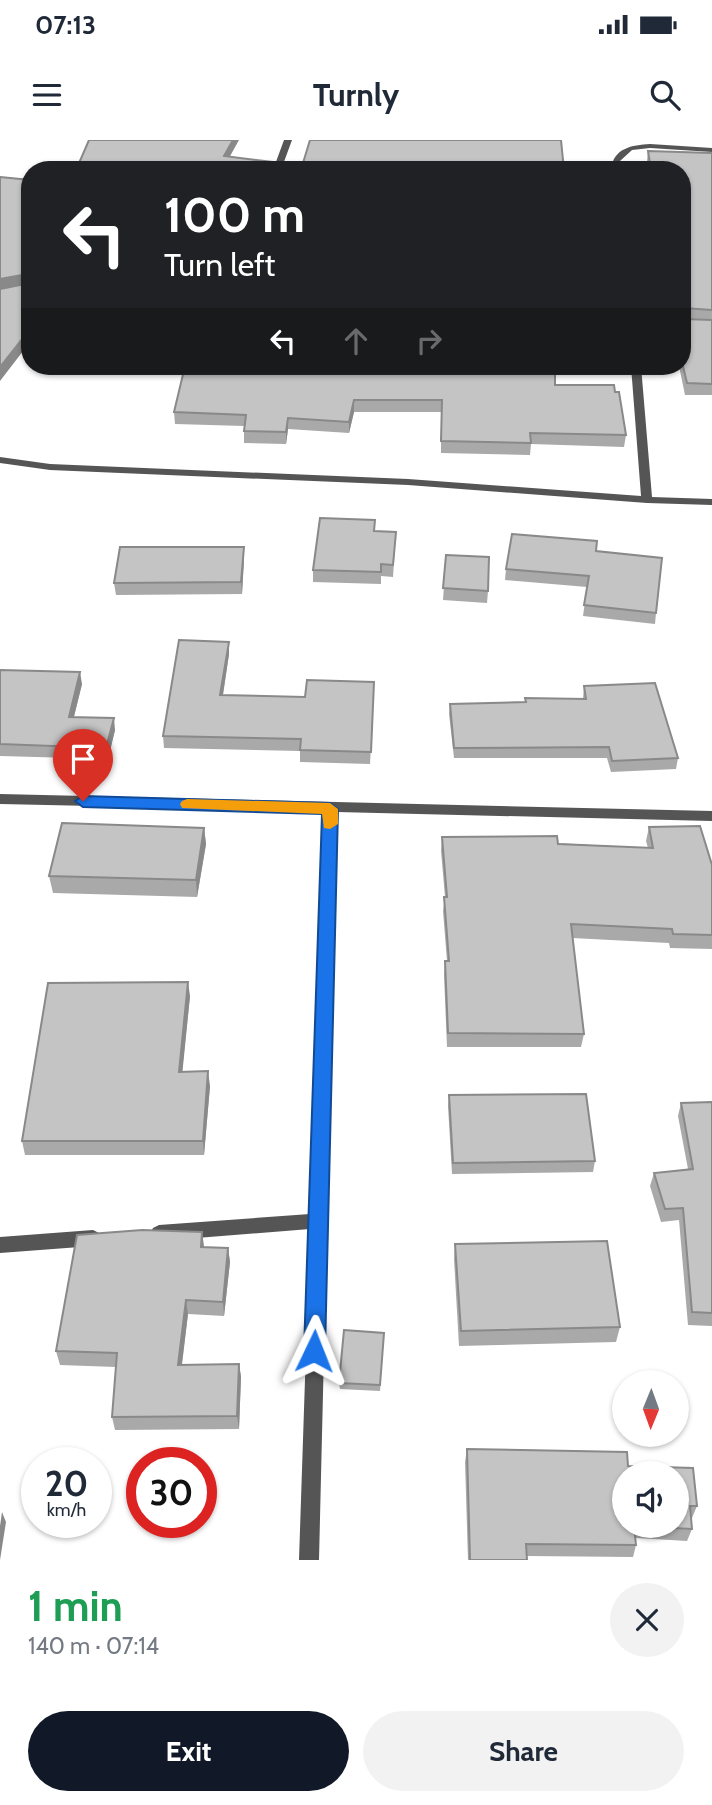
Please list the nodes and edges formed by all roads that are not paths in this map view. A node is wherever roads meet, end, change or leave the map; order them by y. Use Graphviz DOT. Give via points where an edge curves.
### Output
graph roads {
  1 [pos="288,140"];
  2 [pos="712,150"];
  3 [pos="280,161"];
  4 [pos="616,161"];
  5 [pos="637,375"];
  6 [pos="0,460"];
  7 [pos="648,500"];
  8 [pos="712,502"];
  9 [pos="0,799"];
  10 [pos="330,809"];
  11 [pos="712,816"];
  12 [pos="318,1221"];
  13 [pos="138,1234"];
  14 [pos="110,1236"];
  15 [pos="0,1245"];
  16 [pos="309,1560"];
  1 -- 3 [label="street"];
  2 -- 4 [label="street" via="630,148"];
  5 -- 7 [label="street"];
  6 -- 7 [label="street" via="50,467 408,482"];
  7 -- 8 [label="street"];
  9 -- 10 [label="street"];
  10 -- 11 [label="street"];
  10 -- 12 [label="street"];
  12 -- 13 [label="street"];
  12 -- 16 [label="street"];
  14 -- 15 [label="street"];
}
